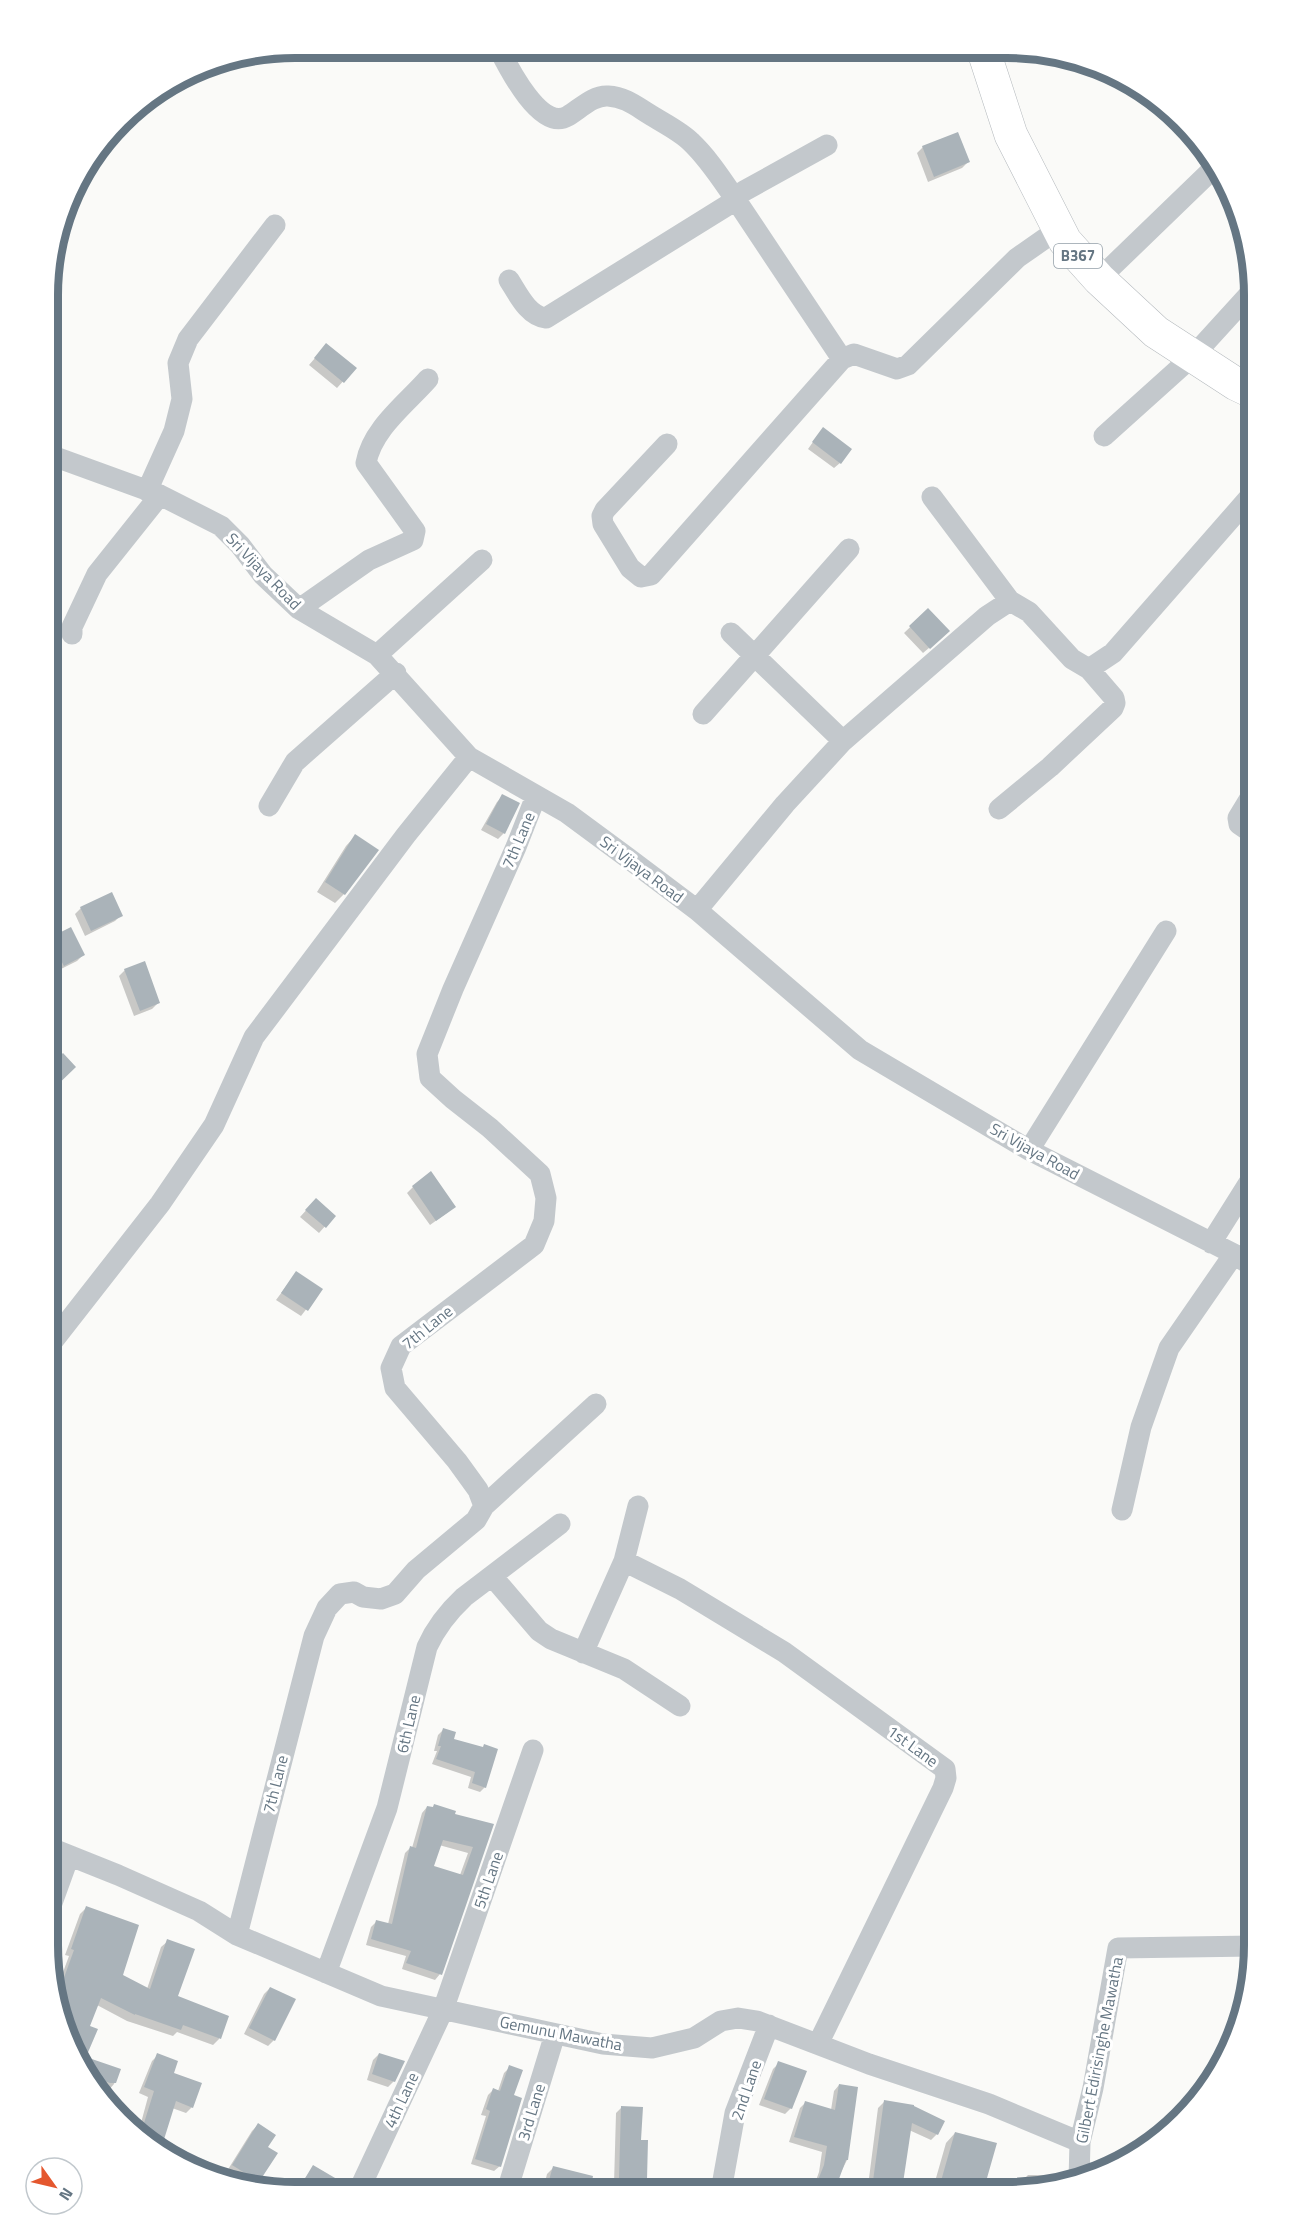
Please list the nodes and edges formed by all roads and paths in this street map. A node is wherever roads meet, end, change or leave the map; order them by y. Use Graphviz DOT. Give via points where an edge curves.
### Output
graph roads {
  1 [pos="503,58"];
  2 [pos="986,58"];
  3 [pos="827,145"];
  4 [pos="1210,172"];
  5 [pos="736,200"];
  6 [pos="275,225"];
  7 [pos="1057,230"];
  8 [pos="1099,279"];
  9 [pos="509,280"];
  10 [pos="1244,300"];
  11 [pos="1193,356"];
  12 [pos="842,359"];
  13 [pos="428,379"];
  14 [pos="1244,388"];
  15 [pos="1104,436"];
  16 [pos="667,444"];
  17 [pos="58,458"];
  18 [pos="153,493"];
  19 [pos="932,497"];
  20 [pos="1244,504"];
  21 [pos="849,549"];
  22 [pos="482,560"];
  23 [pos="1010,601"];
  24 [pos="298,609"];
  25 [pos="731,633"];
  26 [pos="72,634"];
  27 [pos="377,655"];
  28 [pos="754,655"];
  29 [pos="1089,669"];
  30 [pos="396,673"];
  31 [pos="704,714"];
  32 [pos="843,741"];
  33 [pos="469,757"];
  34 [pos="536,796"];
  35 [pos="269,806"];
  36 [pos="1244,808"];
  37 [pos="999,809"];
  38 [pos="1244,827"];
  39 [pos="697,910"];
  40 [pos="1166,931"];
  41 [pos="1029,1150"];
  42 [pos="1244,1190"];
  43 [pos="1211,1243"];
  44 [pos="1234,1254"];
  45 [pos="1244,1261"];
  46 [pos="58,1334"];
  47 [pos="596,1404"];
  48 [pos="484,1506"];
  49 [pos="638,1506"];
  50 [pos="1122,1510"];
  51 [pos="560,1524"];
  52 [pos="624,1561"];
  53 [pos="492,1576"];
  54 [pos="584,1653"];
  55 [pos="680,1706"];
  56 [pos="533,1750"];
  57 [pos="58,1851"];
  58 [pos="69,1856"];
  59 [pos="58,1886"];
  60 [pos="237,1935"];
  61 [pos="1244,1946"];
  62 [pos="326,1973"];
  63 [pos="443,2010"];
  64 [pos="769,2025"];
  65 [pos="555,2034"];
  66 [pos="818,2044"];
  67 [pos="1080,2142"];
  68 [pos="1079,2170"];
  69 [pos="363,2181"];
  70 [pos="510,2181"];
  71 [pos="723,2181"];
  1 -- 5 [label="street" via="536,108 557,119 566,118 606,95 626,100 690,140"];
  2 -- 7 [label="main road, B367" via="1011,135"];
  3 -- 5 [label="street" via="744,191"];
  4 -- 8 [label="street"];
  5 -- 9 [label="street" via="546,318 529,310"];
  5 -- 12 [label="street"];
  6 -- 18 [label="street" via="188,339 178,363 182,399"];
  7 -- 8 [label="main road, B367"];
  7 -- 12 [label="street" via="1017,258 908,365 897,369 854,354"];
  8 -- 11 [label="main road, B367" via="1156,332"];
  10 -- 11 [label="street"];
  11 -- 14 [label="main road, B367"];
  11 -- 15 [label="street"];
  12 -- 16 [label="street" via="651,575 641,577 630,568 602,516"];
  13 -- 24 [label="street" via="379,432 366,463 415,531 413,540 369,561"];
  17 -- 18 [label="street, Sri Vijaya Road"];
  18 -- 24 [label="street, Sri Vijaya Road" via="221,526"];
  18 -- 26 [label="street" via="97,574"];
  19 -- 23 [label="street"];
  20 -- 29 [label="street" via="1113,653"];
  21 -- 28 [label="street"];
  22 -- 27 [label="street"];
  23 -- 29 [label="street" via="1029,612 1072,659"];
  23 -- 32 [label="street" via="987,616"];
  24 -- 27 [label="street, Sri Vijaya Road"];
  25 -- 28 [label="street"];
  27 -- 30 [label="street, Sri Vijaya Road"];
  28 -- 31 [label="street"];
  28 -- 32 [label="street"];
  29 -- 37 [label="street" via="1114,698 1113,708"];
  30 -- 33 [label="street, Sri Vijaya Road"];
  30 -- 35 [label="street" via="295,762"];
  32 -- 39 [label="street"];
  33 -- 34 [label="street, Sri Vijaya Road"];
  33 -- 46 [label="street" via="254,1037 214,1125 160,1204"];
  34 -- 39 [label="street, Sri Vijaya Road" via="567,813"];
  34 -- 48 [label="street, 7th Lane" via="427,1054 430,1078 540,1174 546,1198 544,1221 534,1245 401,1346 391,1368 395,1388 457,1461 478,1490"];
  36 -- 38 [label="street" via="1238,818"];
  39 -- 41 [label="street, Sri Vijaya Road" via="860,1050"];
  40 -- 41 [label="street"];
  41 -- 43 [label="street, Sri Vijaya Road"];
  42 -- 43 [label="street"];
  43 -- 44 [label="street, Sri Vijaya Road"];
  44 -- 45 [label="street, Sri Vijaya Road"];
  44 -- 50 [label="street" via="1169,1348 1141,1427"];
  47 -- 48 [label="street"];
  48 -- 60 [label="street, 7th Lane" via="476,1520 416,1570 395,1594 381,1599 354,1592 340,1594 327,1608 314,1636 300,1686"];
  49 -- 52 [label="street"];
  51 -- 53 [label="street, 6th Lane"];
  52 -- 54 [label="street"];
  52 -- 66 [label="street, 1st Lane" via="680,1589 784,1652 945,1769 943,1788"];
  53 -- 54 [label="street" via="539,1631"];
  53 -- 62 [label="street, 6th Lane" via="451,1609 427,1647 387,1808"];
  54 -- 55 [label="street" via="624,1669"];
  56 -- 63 [label="street, 5th Lane"];
  57 -- 58 [label="street, Gemunu Mawatha"];
  58 -- 59 [label="street"];
  58 -- 60 [label="street, Gemunu Mawatha" via="199,1911"];
  60 -- 62 [label="street, Gemunu Mawatha"];
  61 -- 67 [label="street, Gilbert Edirisinghe Mawatha" via="1118,1948"];
  62 -- 63 [label="street, Gemunu Mawatha" via="381,1996"];
  63 -- 65 [label="street, Gemunu Mawatha"];
  63 -- 69 [label="street, 4th Lane"];
  64 -- 65 [label="street, Gemunu Mawatha" via="738,2018 721,2021 694,2038 652,2048 603,2044"];
  64 -- 66 [label="street, Gemunu Mawatha"];
  64 -- 71 [label="street, 2nd Lane" via="735,2113"];
  65 -- 70 [label="street, 3rd Lane"];
  66 -- 67 [label="street, Gemunu Mawatha" via="989,2104"];
  67 -- 68 [label="street, Gilbert Edirisinghe Mawatha"];
}
